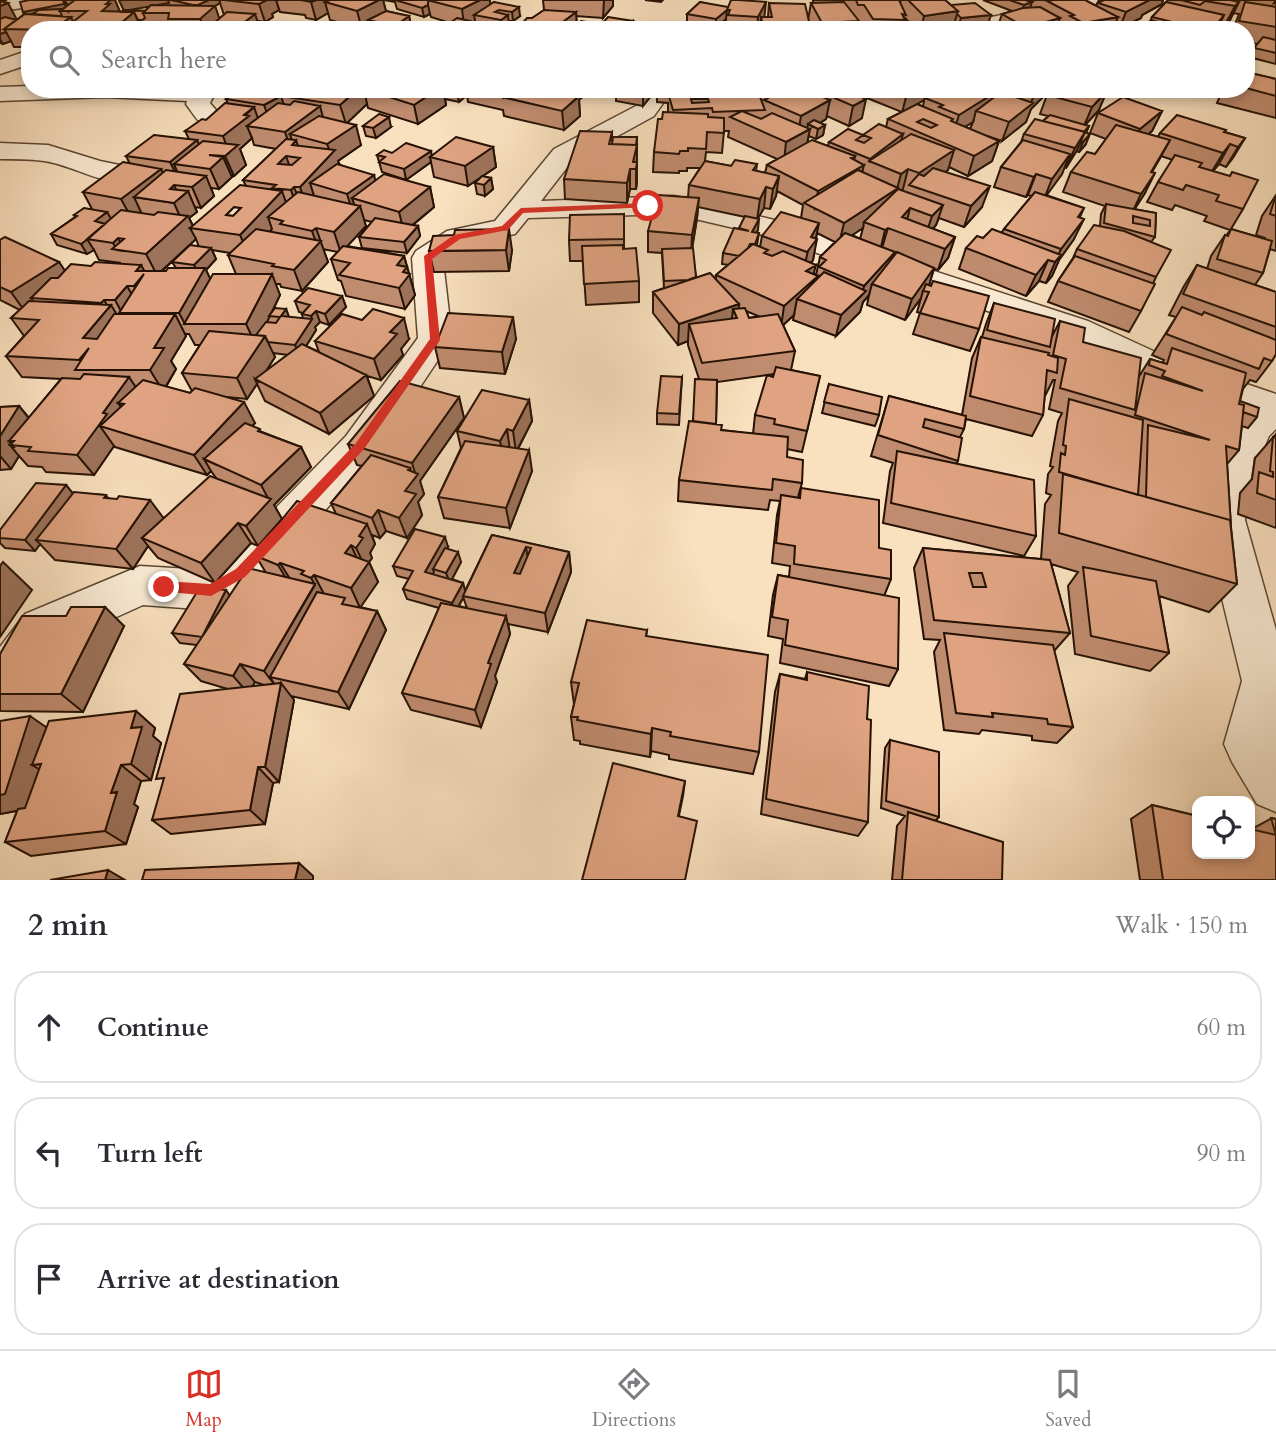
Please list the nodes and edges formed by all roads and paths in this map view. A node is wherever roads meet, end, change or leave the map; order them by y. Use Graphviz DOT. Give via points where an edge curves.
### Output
graph roads {
  1 [pos="38,0"];
  2 [pos="1093,0"];
  3 [pos="0,5"];
  4 [pos="1009,21"];
  5 [pos="21,60"];
  6 [pos="0,67"];
  7 [pos="21,93"];
  8 [pos="0,94"];
  9 [pos="201,98"];
  10 [pos="654,98"];
  11 [pos="218,128"];
  12 [pos="0,151"];
  13 [pos="129,175"];
  14 [pos="521,210"];
  15 [pos="1276,408"];
  16 [pos="0,685"];
  17 [pos="1276,785"];
  1 -- 3 [label="street"];
  2 -- 4 [label="street"];
  5 -- 6 [label="street"];
  7 -- 8 [label="street"];
  9 -- 11 [label="street" via="198,104"];
  10 -- 14 [label="street" via="645,111 562,155"];
  12 -- 13 [label="street" via="48,153"];
  14 -- 15 [label="street" via="674,205 773,228 1076,329 1150,363"];
  14 -- 16 [label="street" via="505,228 457,237 427,258 435,340 360,446 240,573 211,590 140,585 41,629"];
  15 -- 17 [label="street" via="1251,430 1247,445 1236,448 1224,520 1266,681 1250,744"];
}
